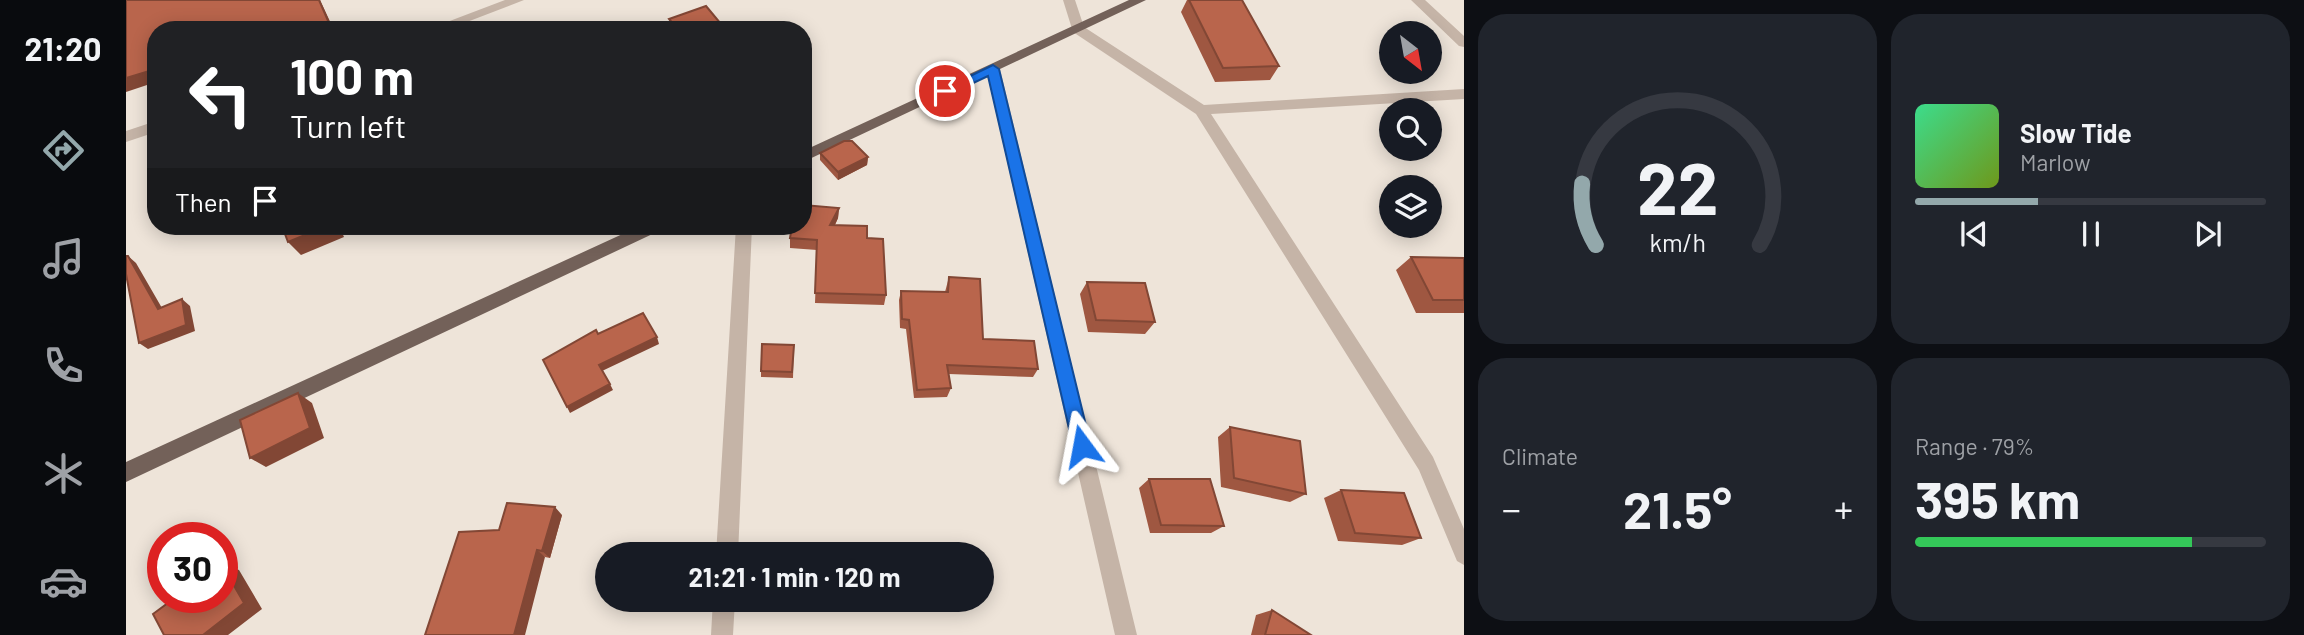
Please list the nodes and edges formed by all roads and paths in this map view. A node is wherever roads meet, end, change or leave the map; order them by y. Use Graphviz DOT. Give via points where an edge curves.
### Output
graph roads {
  1 [pos="518,0"];
  2 [pos="1069,0"];
  3 [pos="1140,0"];
  4 [pos="1417,0"];
  5 [pos="458,21"];
  6 [pos="1078,29"];
  7 [pos="1464,43"];
  8 [pos="993,69"];
  9 [pos="1464,94"];
  10 [pos="1201,110"];
  11 [pos="147,129"];
  12 [pos="126,136"];
  13 [pos="812,153"];
  14 [pos="636,235"];
  15 [pos="744,235"];
  16 [pos="126,472"];
  17 [pos="728,542"];
  18 [pos="1464,554"];
  19 [pos="723,612"];
  20 [pos="722,635"];
  21 [pos="1126,635"];
  1 -- 5 [label="street"];
  2 -- 6 [label="street"];
  3 -- 6 [label="main road"];
  4 -- 7 [label="street"];
  6 -- 8 [label="main road"];
  6 -- 10 [label="street"];
  8 -- 13 [label="main road"];
  8 -- 21 [label="street"];
  9 -- 10 [label="street"];
  10 -- 18 [label="street" via="1426,464"];
  11 -- 12 [label="street"];
  14 -- 16 [label="main road"];
  15 -- 17 [label="street"];
  19 -- 20 [label="street"];
}
